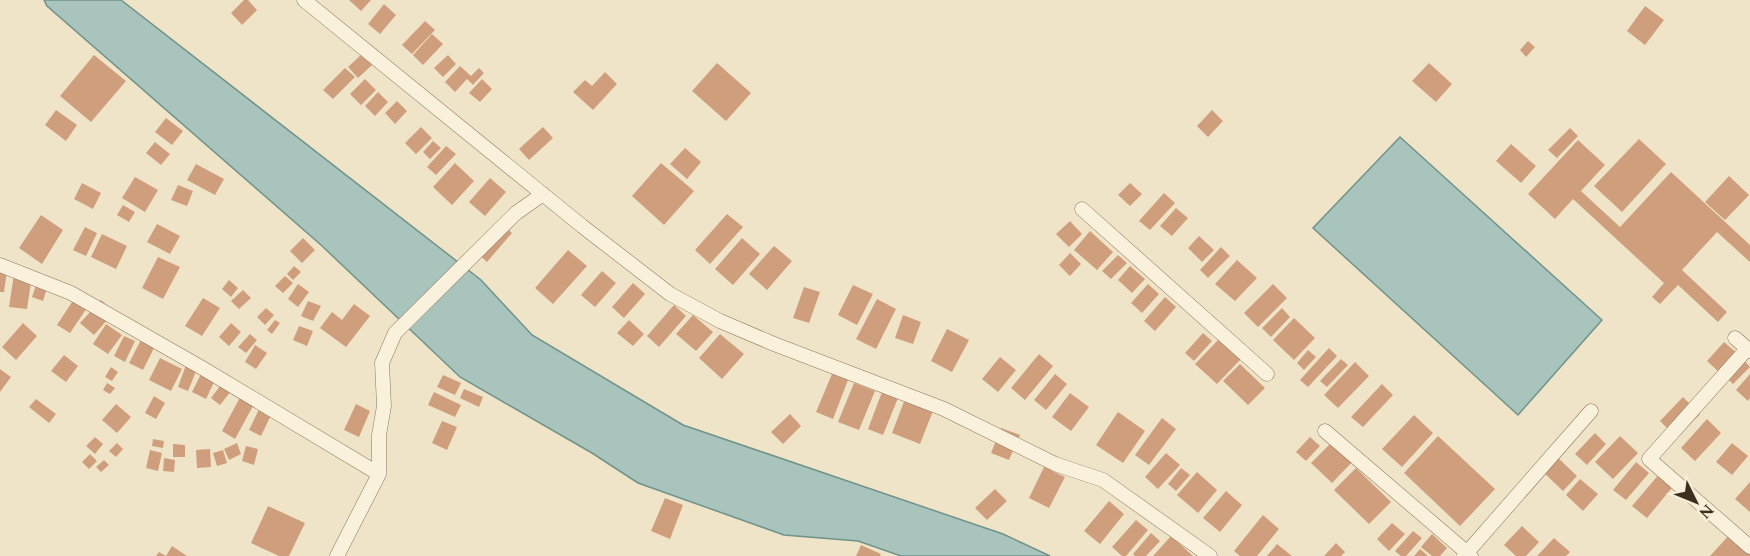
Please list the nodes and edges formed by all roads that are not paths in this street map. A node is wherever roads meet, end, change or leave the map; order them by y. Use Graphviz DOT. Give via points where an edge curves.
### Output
graph roads {
  1 [pos="304,0"];
  2 [pos="543,194"];
  3 [pos="1082,209"];
  4 [pos="0,265"];
  5 [pos="1735,339"];
  6 [pos="1749,350"];
  7 [pos="1267,374"];
  8 [pos="1591,411"];
  9 [pos="1325,430"];
  10 [pos="380,474"];
  11 [pos="1750,547"];
  12 [pos="1467,555"];
  13 [pos="337,556"];
  14 [pos="1209,556"];
  1 -- 2 [label="street"];
  2 -- 10 [label="street" via="516,213 395,333 382,363"];
  2 -- 14 [label="street" via="670,294 720,321 944,409 1055,464 1103,480"];
  3 -- 7 [label="street"];
  4 -- 10 [label="street" via="71,293"];
  5 -- 6 [label="street"];
  6 -- 11 [label="street" via="1650,459"];
  8 -- 12 [label="street"];
  9 -- 12 [label="street"];
  10 -- 13 [label="street"];
}
